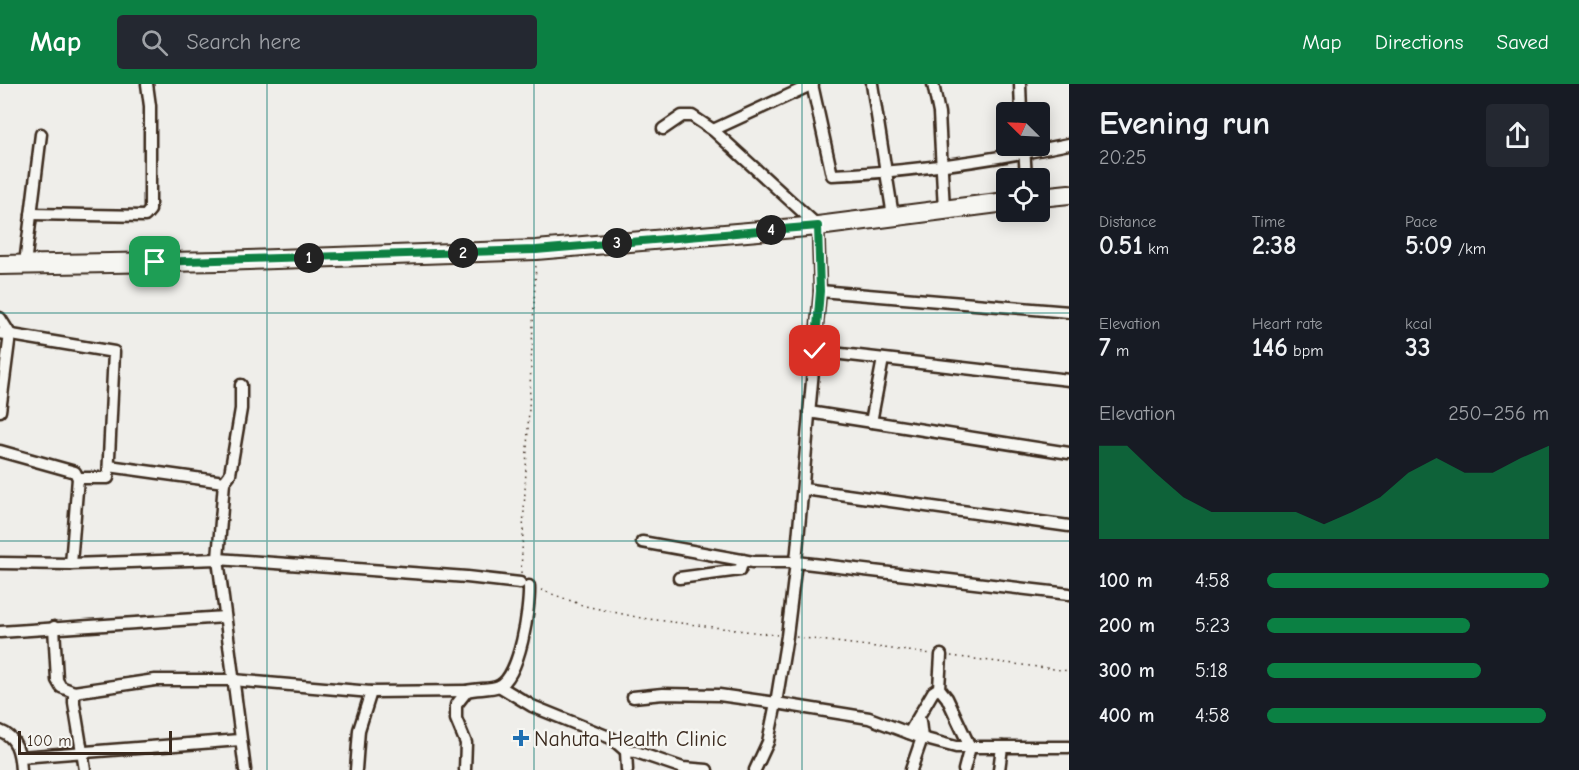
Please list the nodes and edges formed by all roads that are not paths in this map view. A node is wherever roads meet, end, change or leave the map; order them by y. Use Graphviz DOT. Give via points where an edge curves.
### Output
graph roads {
  1 [pos="147,84"];
  2 [pos="813,84"];
  3 [pos="872,84"];
  4 [pos="933,84"];
  5 [pos="1020,84"];
  6 [pos="1021,102"];
  7 [pos="663,129"];
  8 [pos="713,130"];
  9 [pos="41,134"];
  10 [pos="1069,144"];
  11 [pos="1050,146"];
  12 [pos="996,154"];
  13 [pos="942,165"];
  14 [pos="886,173"];
  15 [pos="1069,194"];
  16 [pos="1050,196"];
  17 [pos="996,203"];
  18 [pos="944,210"];
  19 [pos="31,214"];
  20 [pos="893,216"];
  21 [pos="818,226"];
  22 [pos="25,264"];
  23 [pos="0,265"];
  24 [pos="820,291"];
  25 [pos="1069,312"];
  26 [pos="0,318"];
  27 [pos="5,333"];
  28 [pos="815,351"];
  29 [pos="883,359"];
  30 [pos="1069,380"];
  31 [pos="241,385"];
  32 [pos="0,411"];
  33 [pos="809,412"];
  34 [pos="871,422"];
  35 [pos="0,451"];
  36 [pos="1069,453"];
  37 [pos="109,466"];
  38 [pos="78,478"];
  39 [pos="224,482"];
  40 [pos="804,489"];
  41 [pos="1069,526"];
  42 [pos="642,542"];
  43 [pos="218,559"];
  44 [pos="742,560"];
  45 [pos="796,562"];
  46 [pos="0,563"];
  47 [pos="71,564"];
  48 [pos="679,578"];
  49 [pos="1069,594"];
  50 [pos="225,617"];
  51 [pos="54,627"];
  52 [pos="0,632"];
  53 [pos="941,655"];
  54 [pos="233,680"];
  55 [pos="499,686"];
  56 [pos="939,688"];
  57 [pos="467,691"];
  58 [pos="74,692"];
  59 [pos="372,693"];
  60 [pos="633,697"];
  61 [pos="776,703"];
  62 [pos="920,721"];
  63 [pos="0,731"];
  64 [pos="909,733"];
  65 [pos="922,738"];
  66 [pos="240,740"];
  67 [pos="970,747"];
  68 [pos="1002,747"];
  69 [pos="1069,747"];
  70 [pos="82,750"];
  71 [pos="626,752"];
  72 [pos="21,757"];
  73 [pos="683,769"];
  74 [pos="21,770"];
  75 [pos="85,770"];
  76 [pos="245,770"];
  77 [pos="356,770"];
  78 [pos="465,770"];
  79 [pos="627,770"];
  80 [pos="707,770"];
  81 [pos="755,770"];
  82 [pos="911,770"];
  83 [pos="964,770"];
  84 [pos="999,770"];
  1 -- 19 [label="street" via="149,214"];
  2 -- 8 [label="street"];
  2 -- 14 [label="street" via="832,175"];
  3 -- 14 [label="street"];
  4 -- 13 [label="street"];
  5 -- 6 [label="street"];
  7 -- 8 [label="street" via="682,116 692,116"];
  8 -- 21 [label="street"];
  9 -- 19 [label="street"];
  10 -- 11 [label="street"];
  12 -- 13 [label="street"];
  13 -- 14 [label="street"];
  13 -- 18 [label="street"];
  14 -- 20 [label="street"];
  15 -- 16 [label="main road"];
  17 -- 18 [label="main road"];
  18 -- 20 [label="main road"];
  19 -- 22 [label="street"];
  20 -- 21 [label="main road"];
  21 -- 22 [label="main road" via="536,250"];
  21 -- 24 [label="street"];
  22 -- 23 [label="main road"];
  24 -- 25 [label="street"];
  24 -- 28 [label="street"];
  26 -- 27 [label="street"];
  27 -- 32 [label="street"];
  27 -- 37 [label="street" via="114,352"];
  28 -- 29 [label="street"];
  28 -- 33 [label="street"];
  29 -- 30 [label="street"];
  29 -- 34 [label="street"];
  31 -- 39 [label="street" via="230,474"];
  33 -- 34 [label="street"];
  33 -- 40 [label="street"];
  34 -- 36 [label="street"];
  35 -- 38 [label="street" via="75,472"];
  37 -- 38 [label="street" via="108,478"];
  37 -- 39 [label="street"];
  38 -- 47 [label="street"];
  39 -- 43 [label="street"];
  40 -- 41 [label="street"];
  40 -- 45 [label="street"];
  42 -- 44 [label="street"];
  43 -- 47 [label="street"];
  43 -- 50 [label="street"];
  43 -- 55 [label="street" via="467,577 524,585 528,612 515,665"];
  44 -- 45 [label="street"];
  44 -- 48 [label="street" via="740,570"];
  45 -- 49 [label="street"];
  45 -- 61 [label="street"];
  46 -- 47 [label="street"];
  50 -- 51 [label="street"];
  50 -- 54 [label="street"];
  51 -- 52 [label="street"];
  51 -- 58 [label="street" via="57,680 61,687"];
  53 -- 56 [label="street"];
  54 -- 58 [label="street" via="155,680"];
  54 -- 59 [label="street"];
  54 -- 66 [label="street"];
  55 -- 57 [label="street"];
  55 -- 71 [label="street" via="532,706 610,738"];
  56 -- 64 [label="street"];
  56 -- 67 [label="street"];
  57 -- 59 [label="street"];
  57 -- 78 [label="street" via="456,705 456,719 466,743"];
  58 -- 70 [label="street"];
  59 -- 77 [label="street" via="359,730"];
  60 -- 61 [label="street" via="719,695"];
  61 -- 64 [label="street" via="869,718"];
  61 -- 81 [label="street" via="768,742"];
  62 -- 65 [label="street"];
  63 -- 72 [label="street" via="15,741"];
  64 -- 65 [label="street"];
  65 -- 67 [label="street"];
  65 -- 82 [label="street"];
  66 -- 70 [label="street"];
  66 -- 76 [label="street"];
  67 -- 68 [label="street"];
  67 -- 83 [label="street"];
  68 -- 69 [label="street"];
  68 -- 84 [label="street"];
  70 -- 72 [label="street"];
  70 -- 75 [label="street"];
  71 -- 73 [label="street"];
  71 -- 79 [label="street"];
  72 -- 74 [label="street"];
  73 -- 80 [label="street"];
}
